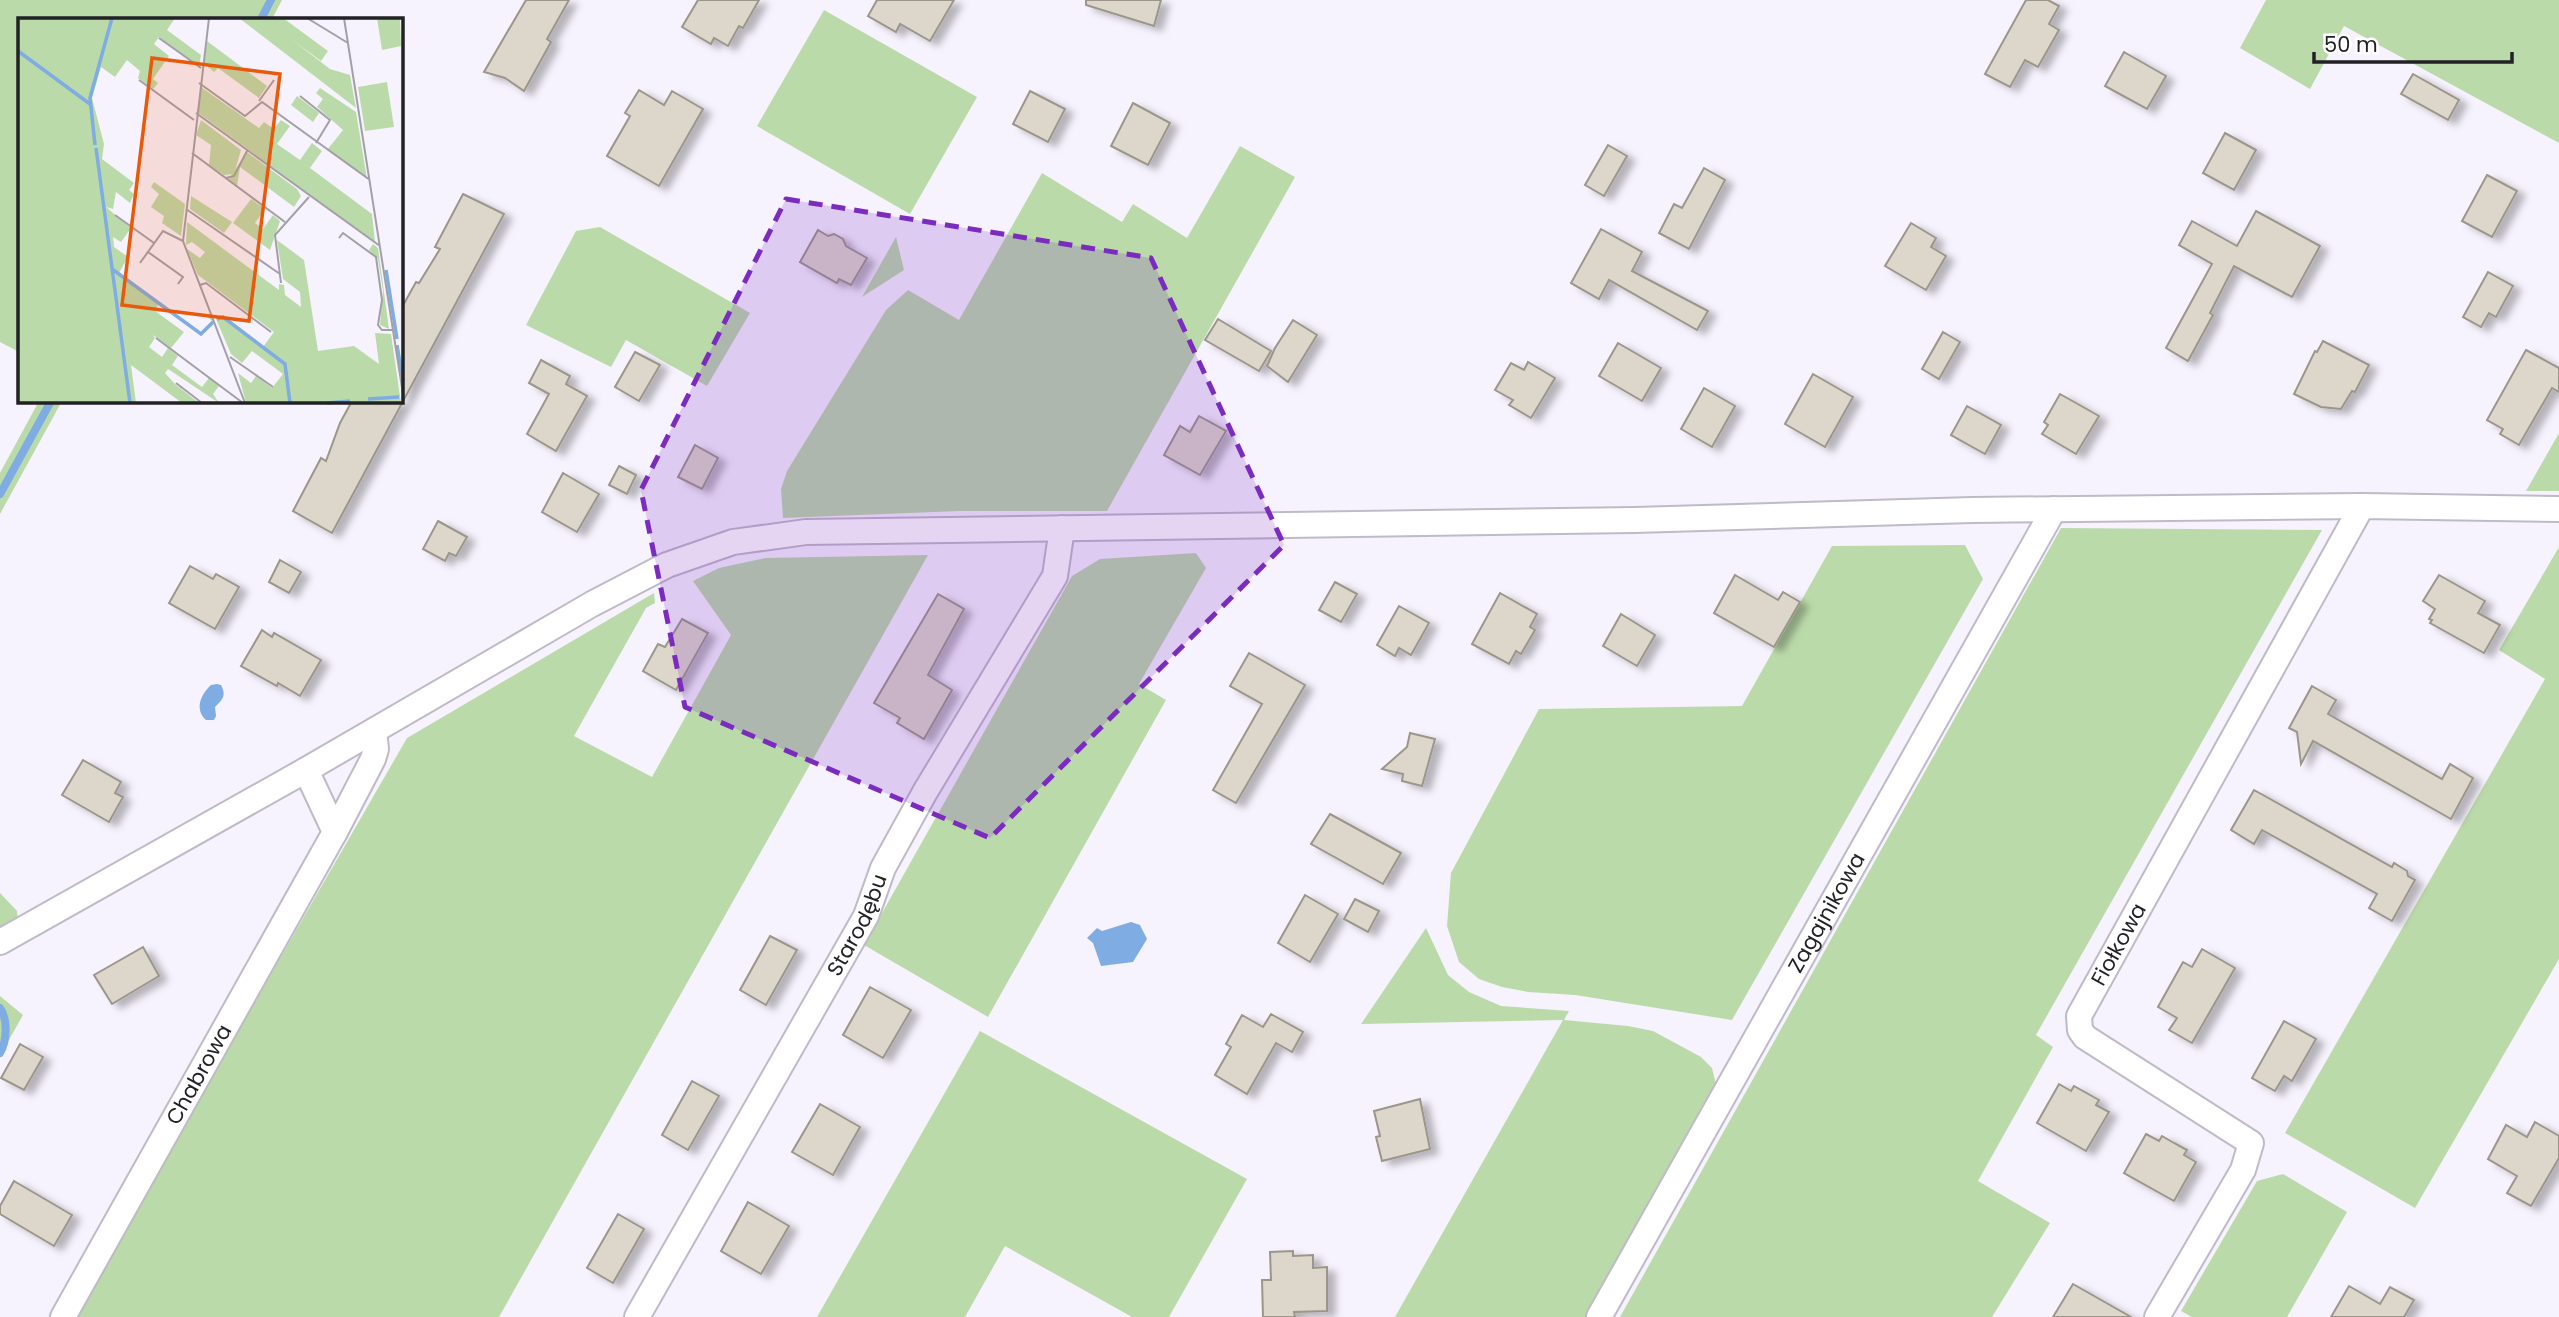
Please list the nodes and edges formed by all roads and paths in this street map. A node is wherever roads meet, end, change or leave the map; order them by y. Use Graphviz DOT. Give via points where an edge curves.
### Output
graph roads {
  1 [pos="2362,506"];
  2 [pos="2054,509"];
  3 [pos="2559,509"];
  4 [pos="1062,528"];
  5 [pos="374,731"];
  6 [pos="306,770"];
  7 [pos="335,832"];
  8 [pos="0,942"];
  9 [pos="63,1317"];
  10 [pos="637,1317"];
  11 [pos="1599,1317"];
  12 [pos="2157,1317"];
  1 -- 2 [label="street"];
  1 -- 3 [label="street"];
  1 -- 12 [label="street, Fiołkowa" via="2079,1016 2085,1037 2251,1143 2243,1170"];
  2 -- 4 [label="street"];
  2 -- 11 [label="street, Zagajnikowa"];
  4 -- 5 [label="street" via="806,532 733,542 667,565 592,604"];
  4 -- 10 [label="street, Starodębu" via="1055,576 925,792 883,868 866,916"];
  5 -- 6 [label="street"];
  5 -- 7 [label="street, Chabrowa" via="373,759"];
  6 -- 7 [label="street"];
  6 -- 8 [label="street"];
  7 -- 9 [label="street, Chabrowa"];
}
